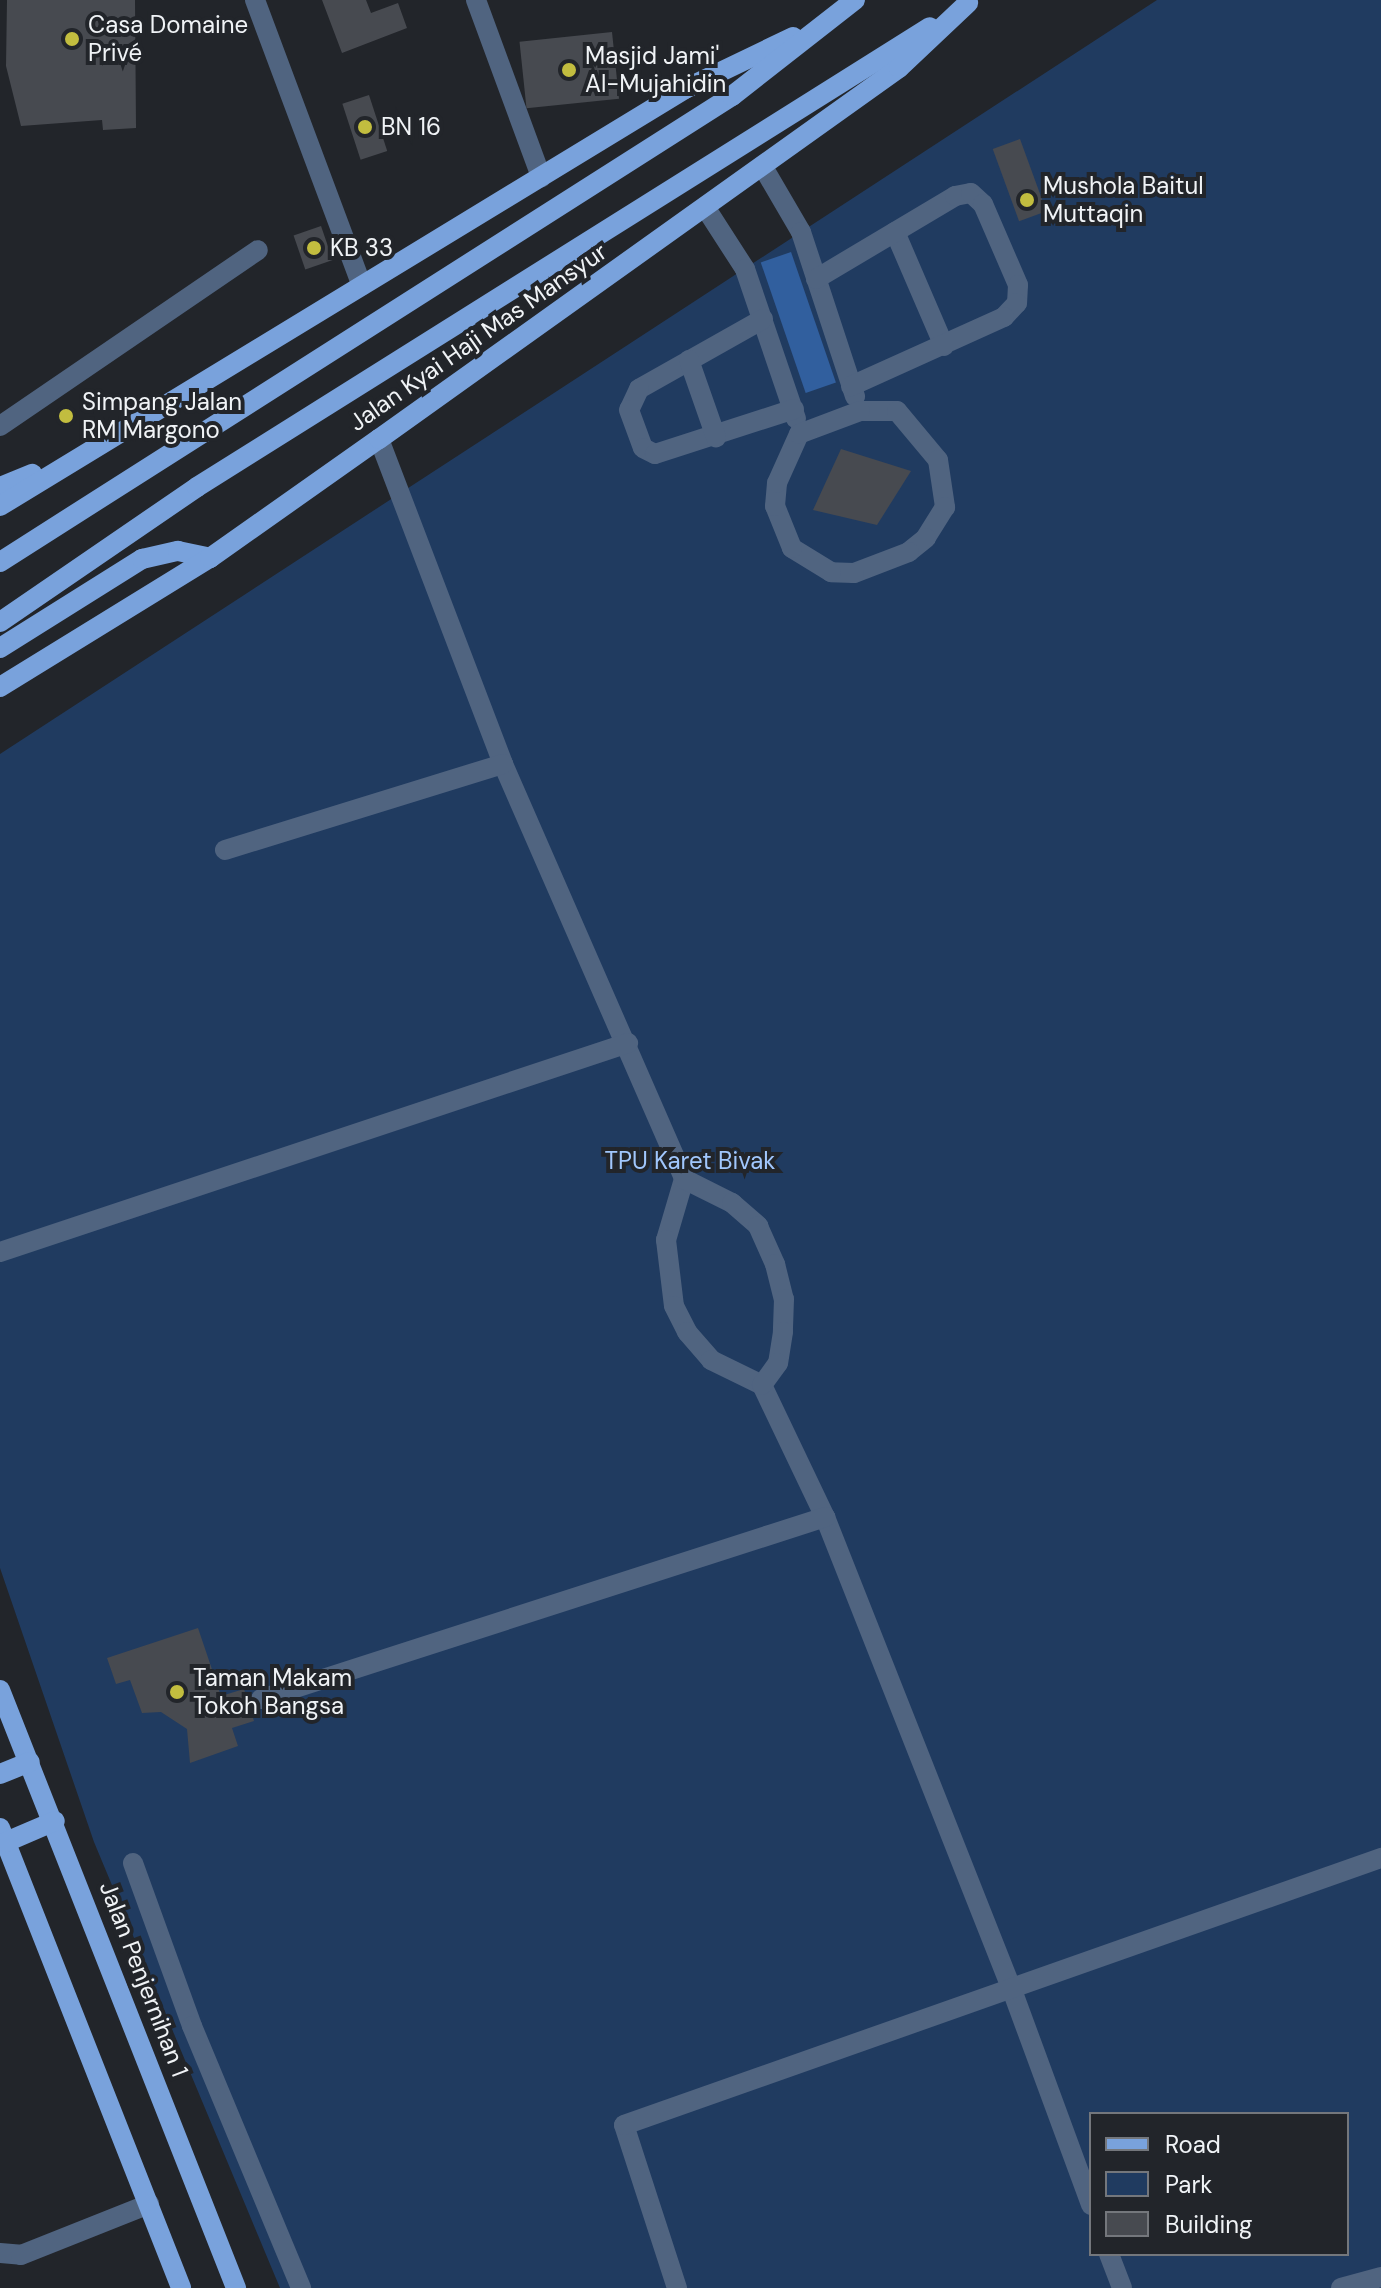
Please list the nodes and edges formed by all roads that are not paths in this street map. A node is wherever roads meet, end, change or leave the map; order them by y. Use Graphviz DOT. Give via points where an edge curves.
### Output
graph roads {
  1 [pos="255,0"];
  2 [pos="476,0"];
  3 [pos="855,0"];
  4 [pos="970,2"];
  5 [pos="815,28"];
  6 [pos="763,167"];
  7 [pos="541,177"];
  8 [pos="705,207"];
  9 [pos="895,232"];
  10 [pos="258,250"];
  11 [pos="816,279"];
  12 [pos="362,286"];
  13 [pos="763,319"];
  14 [pos="944,346"];
  15 [pos="689,360"];
  16 [pos="851,386"];
  17 [pos="794,409"];
  18 [pos="860,411"];
  19 [pos="0,426"];
  20 [pos="799,434"];
  21 [pos="716,437"];
  22 [pos="379,439"];
  23 [pos="85,453"];
  24 [pos="0,487"];
  25 [pos="0,506"];
  26 [pos="210,558"];
  27 [pos="0,562"];
  28 [pos="0,622"];
  29 [pos="0,648"];
  30 [pos="0,687"];
  31 [pos="503,764"];
  32 [pos="225,850"];
  33 [pos="628,1043"];
  34 [pos="684,1179"];
  35 [pos="0,1252"];
  36 [pos="762,1385"];
  37 [pos="825,1517"];
  38 [pos="0,1690"];
  39 [pos="261,1699"];
  40 [pos="30,1762"];
  41 [pos="0,1774"];
  42 [pos="55,1821"];
  43 [pos="3,1835"];
  44 [pos="1381,1858"];
  45 [pos="133,1863"];
  46 [pos="1012,1990"];
  47 [pos="1089,2200"];
  48 [pos="149,2204"];
  49 [pos="0,2253"];
  50 [pos="1110,2256"];
  51 [pos="1381,2277"];
  52 [pos="181,2288"];
  53 [pos="236,2288"];
  54 [pos="301,2288"];
  55 [pos="677,2288"];
  56 [pos="1122,2288"];
  57 [pos="1341,2288"];
  1 -- 12 [label="street"];
  2 -- 7 [label="street"];
  3 -- 5 [label="main road"];
  4 -- 6 [label="main road, Jalan Kyai Haji Mas Mansyur" via="899,68"];
  4 -- 28 [label="main road, Jalan Kyai Haji Mas Mansyur" via="197,487"];
  5 -- 7 [label="main road" via="728,64"];
  5 -- 27 [label="main road" via="732,96"];
  6 -- 8 [label="main road, Jalan Kyai Haji Mas Mansyur"];
  6 -- 11 [label="street" via="801,232"];
  7 -- 12 [label="main road"];
  8 -- 13 [label="street" via="745,269"];
  8 -- 22 [label="main road, Jalan Kyai Haji Mas Mansyur"];
  9 -- 11 [label="street"];
  9 -- 14 [label="street"];
  9 -- 14 [label="street" via="955,196 971,193 983,204 1018,285 1017,303 1004,317"];
  10 -- 19 [label="street"];
  11 -- 16 [label="street"];
  12 -- 23 [label="main road"];
  13 -- 15 [label="street"];
  13 -- 17 [label="street"];
  14 -- 16 [label="street"];
  15 -- 21 [label="street"];
  15 -- 21 [label="street" via="639,389 629,410 643,448 655,454"];
  16 -- 18 [label="street"];
  17 -- 20 [label="street"];
  17 -- 21 [label="street"];
  18 -- 20 [label="street"];
  18 -- 20 [label="street" via="897,411 938,460 946,485 945,507 926,538 885,564 854,573 831,572 792,548 775,506 777,483"];
  22 -- 26 [label="main road, Jalan Kyai Haji Mas Mansyur"];
  22 -- 31 [label="street"];
  23 -- 24 [label="main road"];
  23 -- 25 [label="main road"];
  26 -- 29 [label="main road" via="178,551 142,559"];
  26 -- 30 [label="main road, Jalan Kyai Haji Mas Mansyur"];
  31 -- 32 [label="street"];
  31 -- 33 [label="street"];
  33 -- 34 [label="street"];
  33 -- 35 [label="street"];
  34 -- 36 [label="street" via="666,1240 674,1306 711,1360"];
  34 -- 36 [label="street" via="732,1203 758,1226 775,1264 784,1299 783,1332 778,1363"];
  36 -- 37 [label="street"];
  37 -- 39 [label="street"];
  37 -- 46 [label="street"];
  38 -- 40 [label="main road, Jalan Penjernihan 1"];
  40 -- 41 [label="main road"];
  40 -- 42 [label="main road, Jalan Penjernihan 1"];
  42 -- 43 [label="main road"];
  42 -- 53 [label="main road, Jalan Penjernihan 1"];
  43 -- 48 [label="main road"];
  44 -- 46 [label="street"];
  45 -- 54 [label="street" via="192,2026"];
  46 -- 47 [label="street"];
  46 -- 55 [label="street" via="624,2125"];
  48 -- 49 [label="street" via="21,2255"];
  48 -- 52 [label="main road"];
  50 -- 56 [label="street"];
  51 -- 57 [label="street"];
}
